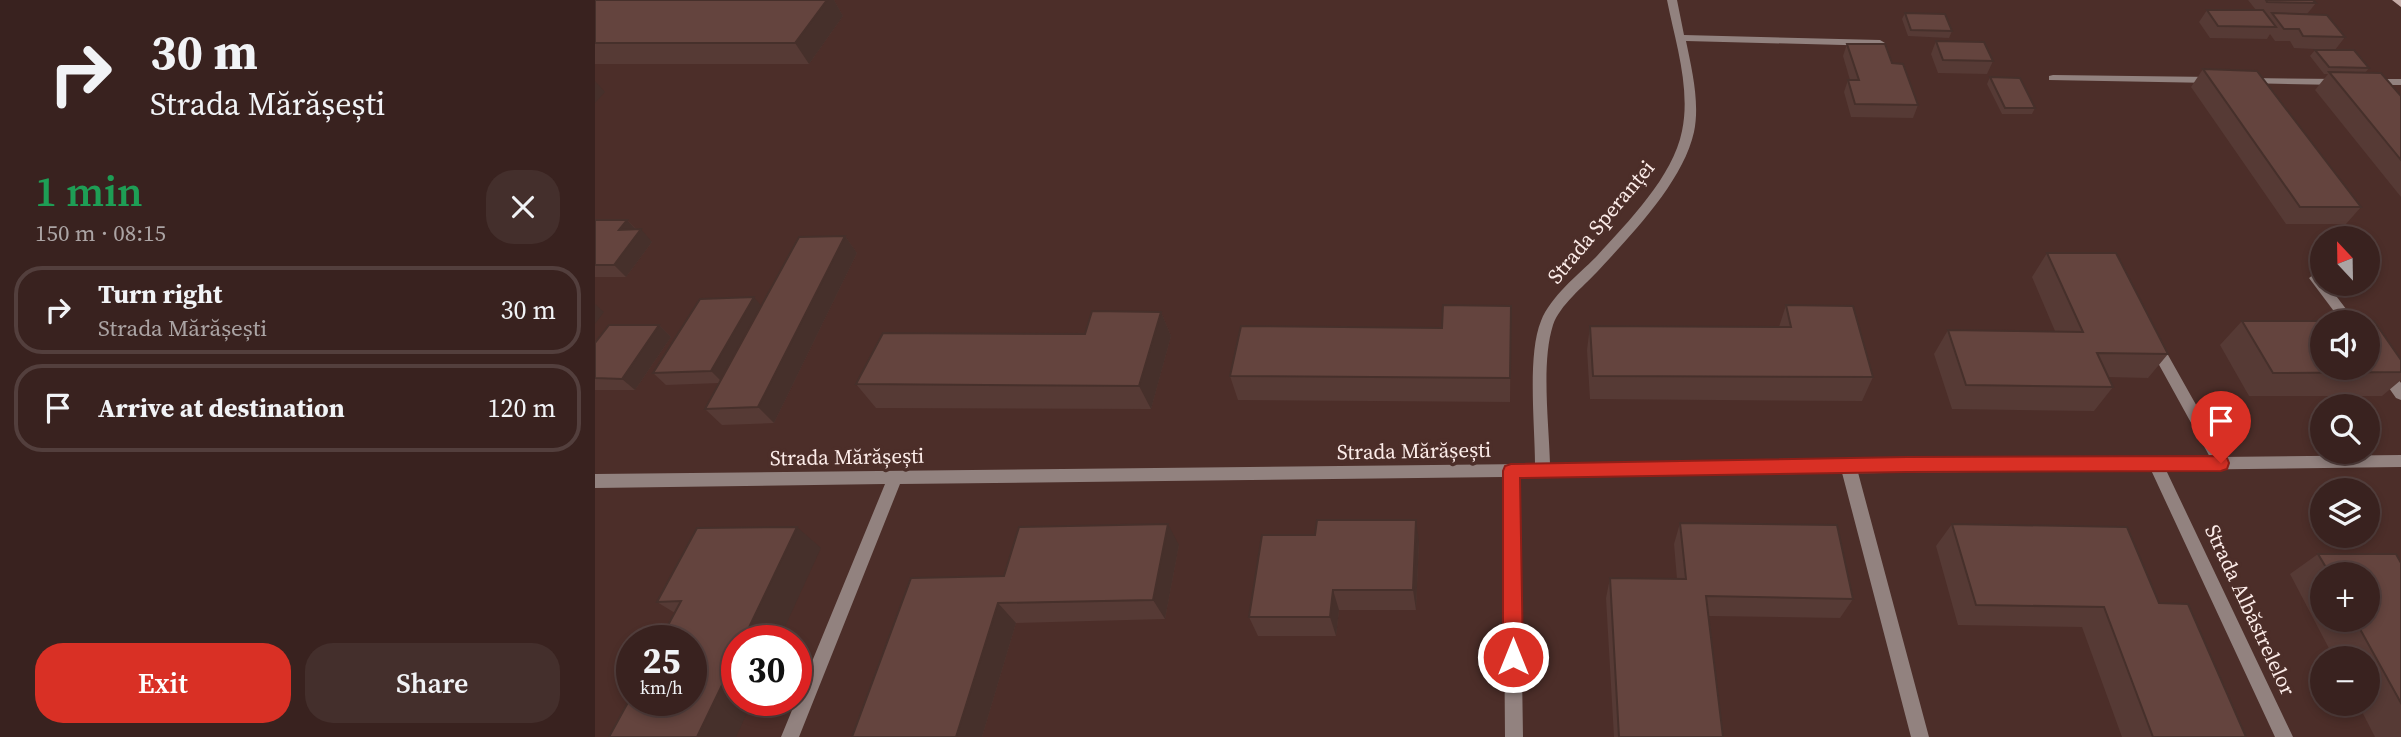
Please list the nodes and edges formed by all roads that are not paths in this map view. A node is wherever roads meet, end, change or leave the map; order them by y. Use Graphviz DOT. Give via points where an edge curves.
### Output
graph roads {
  1 [pos="1672,0"];
  2 [pos="2397,0"];
  3 [pos="2401,4"];
  4 [pos="1679,38"];
  5 [pos="1879,43"];
  6 [pos="2053,78"];
  7 [pos="2220,80"];
  8 [pos="2234,80"];
  9 [pos="2345,82"];
  10 [pos="2359,82"];
  11 [pos="2401,82"];
  12 [pos="2147,329"];
  13 [pos="2380,365"];
  14 [pos="2401,394"];
  15 [pos="2401,461"];
  16 [pos="2221,463"];
  17 [pos="2156,464"];
  18 [pos="1848,466"];
  19 [pos="1543,470"];
  20 [pos="1511,471"];
  21 [pos="895,478"];
  22 [pos="595,481"];
  23 [pos="790,737"];
  24 [pos="1514,737"];
  25 [pos="1920,737"];
  26 [pos="2284,737"];
  1 -- 4 [label="street, Strada Speranței"];
  2 -- 3 [label="main road"];
  4 -- 5 [label="street"];
  4 -- 19 [label="street, Strada Speranței" via="1689,115 1678,160 1643,210 1547,322 1542,338"];
  6 -- 7 [label="street"];
  8 -- 9 [label="street"];
  10 -- 11 [label="street"];
  12 -- 16 [label="street"];
  13 -- 14 [label="street"];
  15 -- 16 [label="street, Strada Mărășești"];
  16 -- 17 [label="street, Strada Mărășești"];
  17 -- 18 [label="street, Strada Mărășești"];
  17 -- 26 [label="street, Strada Albăstrelelor"];
  18 -- 19 [label="street, Strada Mărășești"];
  18 -- 25 [label="street"];
  19 -- 20 [label="street, Strada Mărășești"];
  20 -- 21 [label="street, Strada Mărășești"];
  20 -- 24 [label="street"];
  21 -- 22 [label="street, Strada Mărășești"];
  21 -- 23 [label="street"];
}
